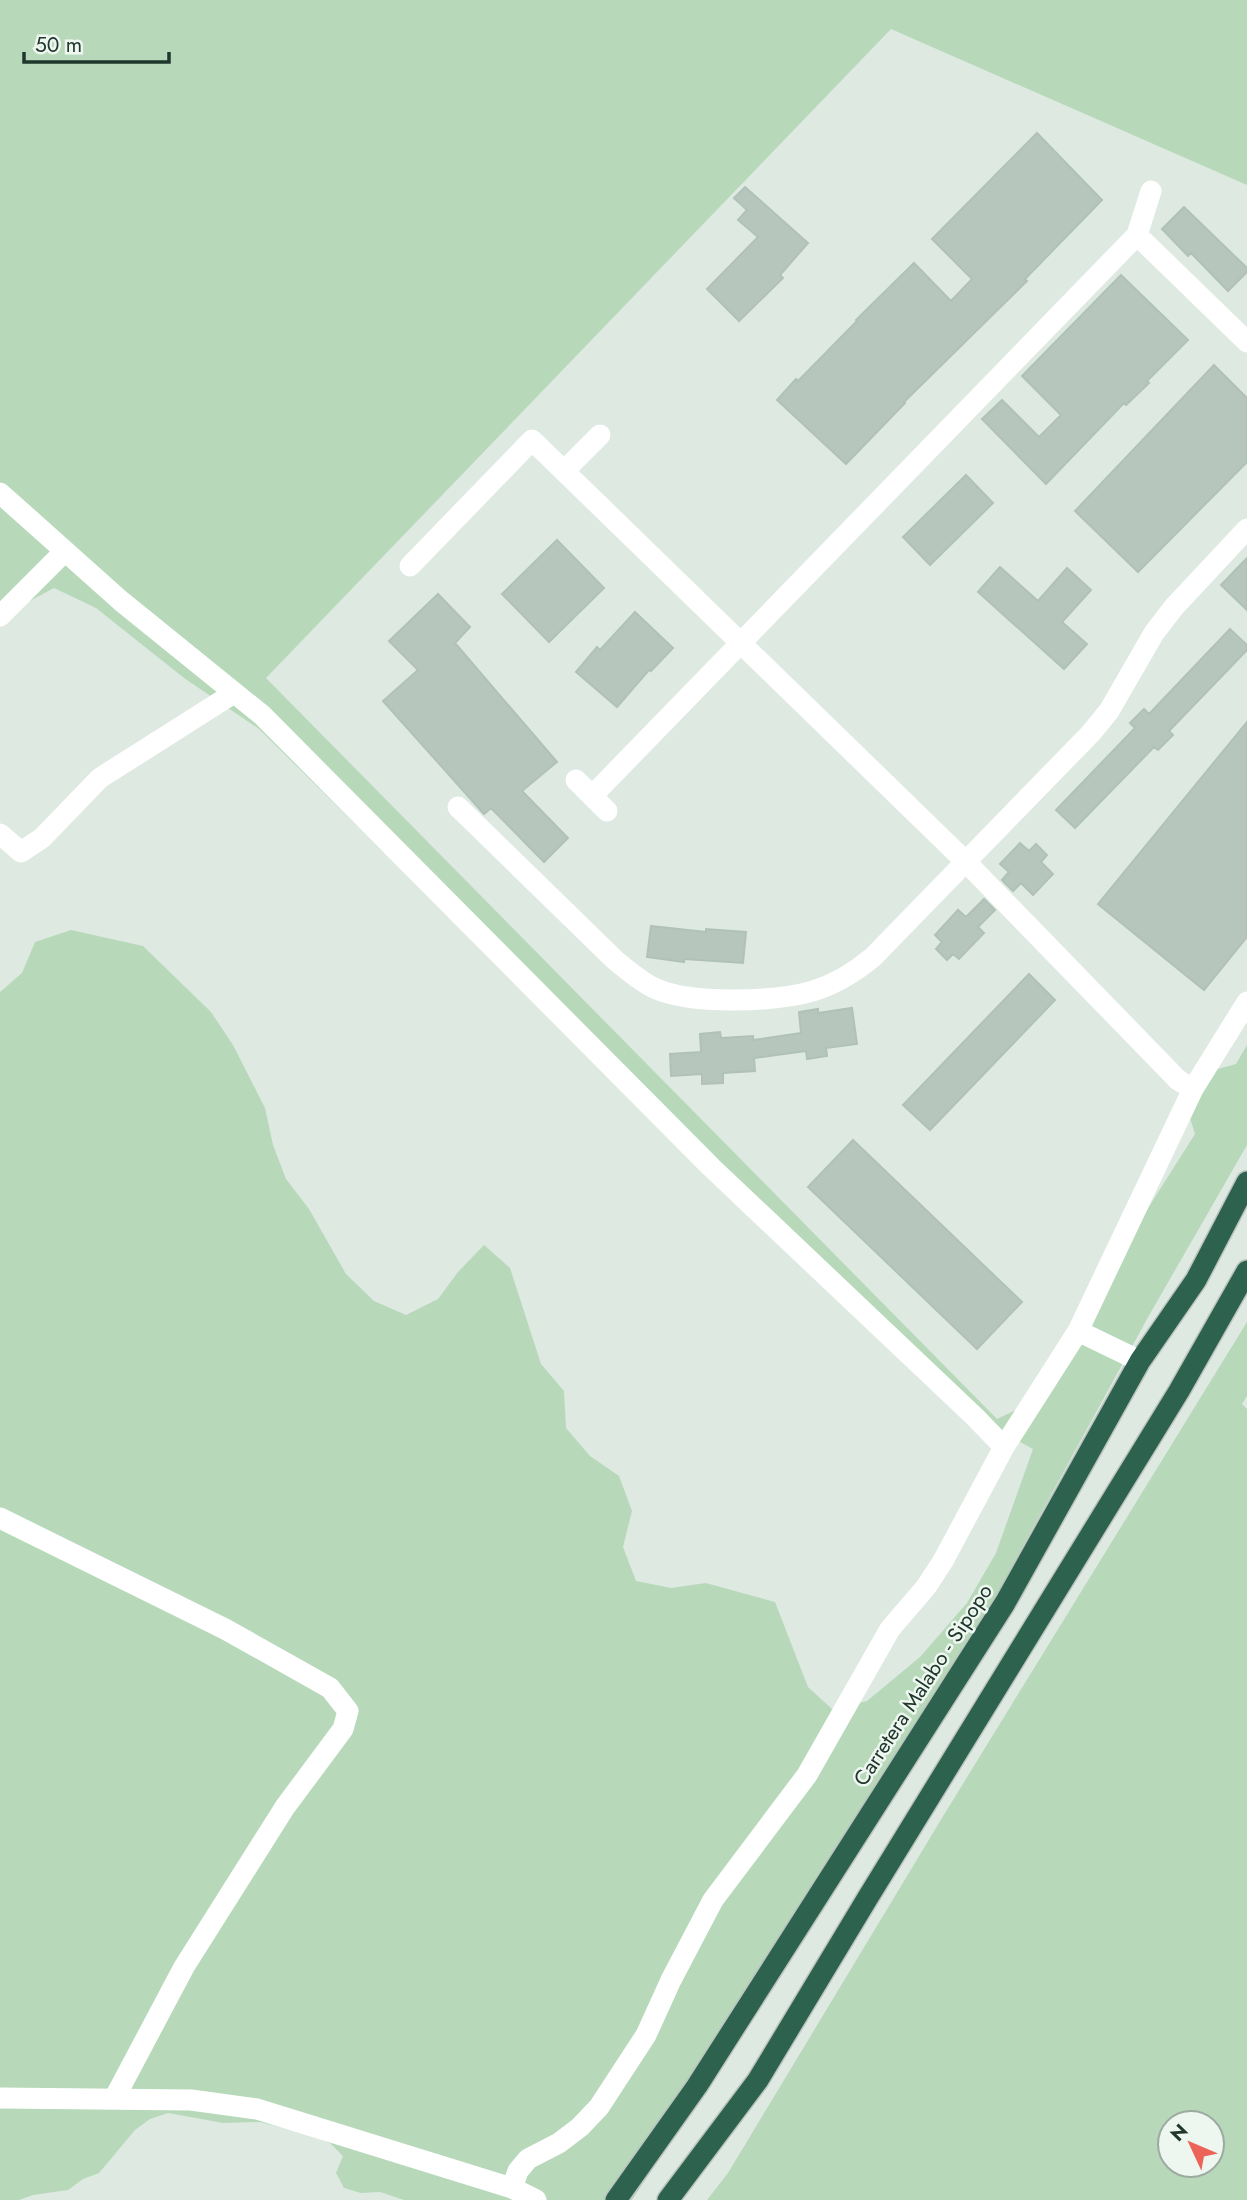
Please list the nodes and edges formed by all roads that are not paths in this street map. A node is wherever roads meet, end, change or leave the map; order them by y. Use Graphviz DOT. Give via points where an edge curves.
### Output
graph roads {
  1 [pos="1151,191"];
  2 [pos="1137,235"];
  3 [pos="1247,342"];
  4 [pos="600,435"];
  5 [pos="564,471"];
  6 [pos="0,493"];
  7 [pos="1247,529"];
  8 [pos="65,551"];
  9 [pos="411,566"];
  10 [pos="0,616"];
  11 [pos="741,643"];
  12 [pos="234,693"];
  13 [pos="576,780"];
  14 [pos="458,807"];
  15 [pos="0,834"];
  16 [pos="966,862"];
  17 [pos="1247,1002"];
  18 [pos="1193,1089"];
  19 [pos="1247,1182"];
  20 [pos="1247,1271"];
  21 [pos="1077,1331"];
  22 [pos="1140,1361"];
  23 [pos="1003,1447"];
  24 [pos="0,1518"];
  25 [pos="0,2098"];
  26 [pos="114,2099"];
  27 [pos="512,2189"];
  28 [pos="535,2199"];
  29 [pos="615,2200"];
  30 [pos="668,2200"];
  1 -- 2 [label="street"];
  2 -- 3 [label="street"];
  2 -- 11 [label="street"];
  4 -- 5 [label="street"];
  5 -- 9 [label="street" via="532,440"];
  5 -- 11 [label="street"];
  6 -- 8 [label="street"];
  7 -- 16 [label="street" via="1154,633 1091,733"];
  8 -- 10 [label="street"];
  8 -- 12 [label="street"];
  11 -- 13 [label="street" via="599,804"];
  11 -- 16 [label="street"];
  12 -- 15 [label="street" via="100,778 42,838 21,852"];
  12 -- 23 [label="street" via="262,715 711,1167"];
  14 -- 16 [label="street" via="632,975 673,995 699,998 788,996 836,982 873,957"];
  16 -- 18 [label="street" via="1178,1080"];
  17 -- 18 [label="street"];
  18 -- 21 [label="street"];
  19 -- 22 [label="highway, Carretera Malabo - Sipopo" via="1196,1280"];
  20 -- 30 [label="highway" via="1179,1391 758,2080"];
  21 -- 22 [label="street"];
  21 -- 23 [label="street"];
  22 -- 29 [label="highway, Carretera Malabo - Sipopo" via="1005,1603 697,2086"];
  23 -- 27 [label="street" via="943,1561 890,1629 807,1774 713,1900 656,2017 625,2068 580,2127 528,2159"];
  24 -- 26 [label="street" via="225,1629 330,1688 348,1711 343,1729 285,1807 184,1967"];
  25 -- 26 [label="street"];
  26 -- 27 [label="street" via="191,2100 257,2109"];
  27 -- 28 [label="street"];
}
